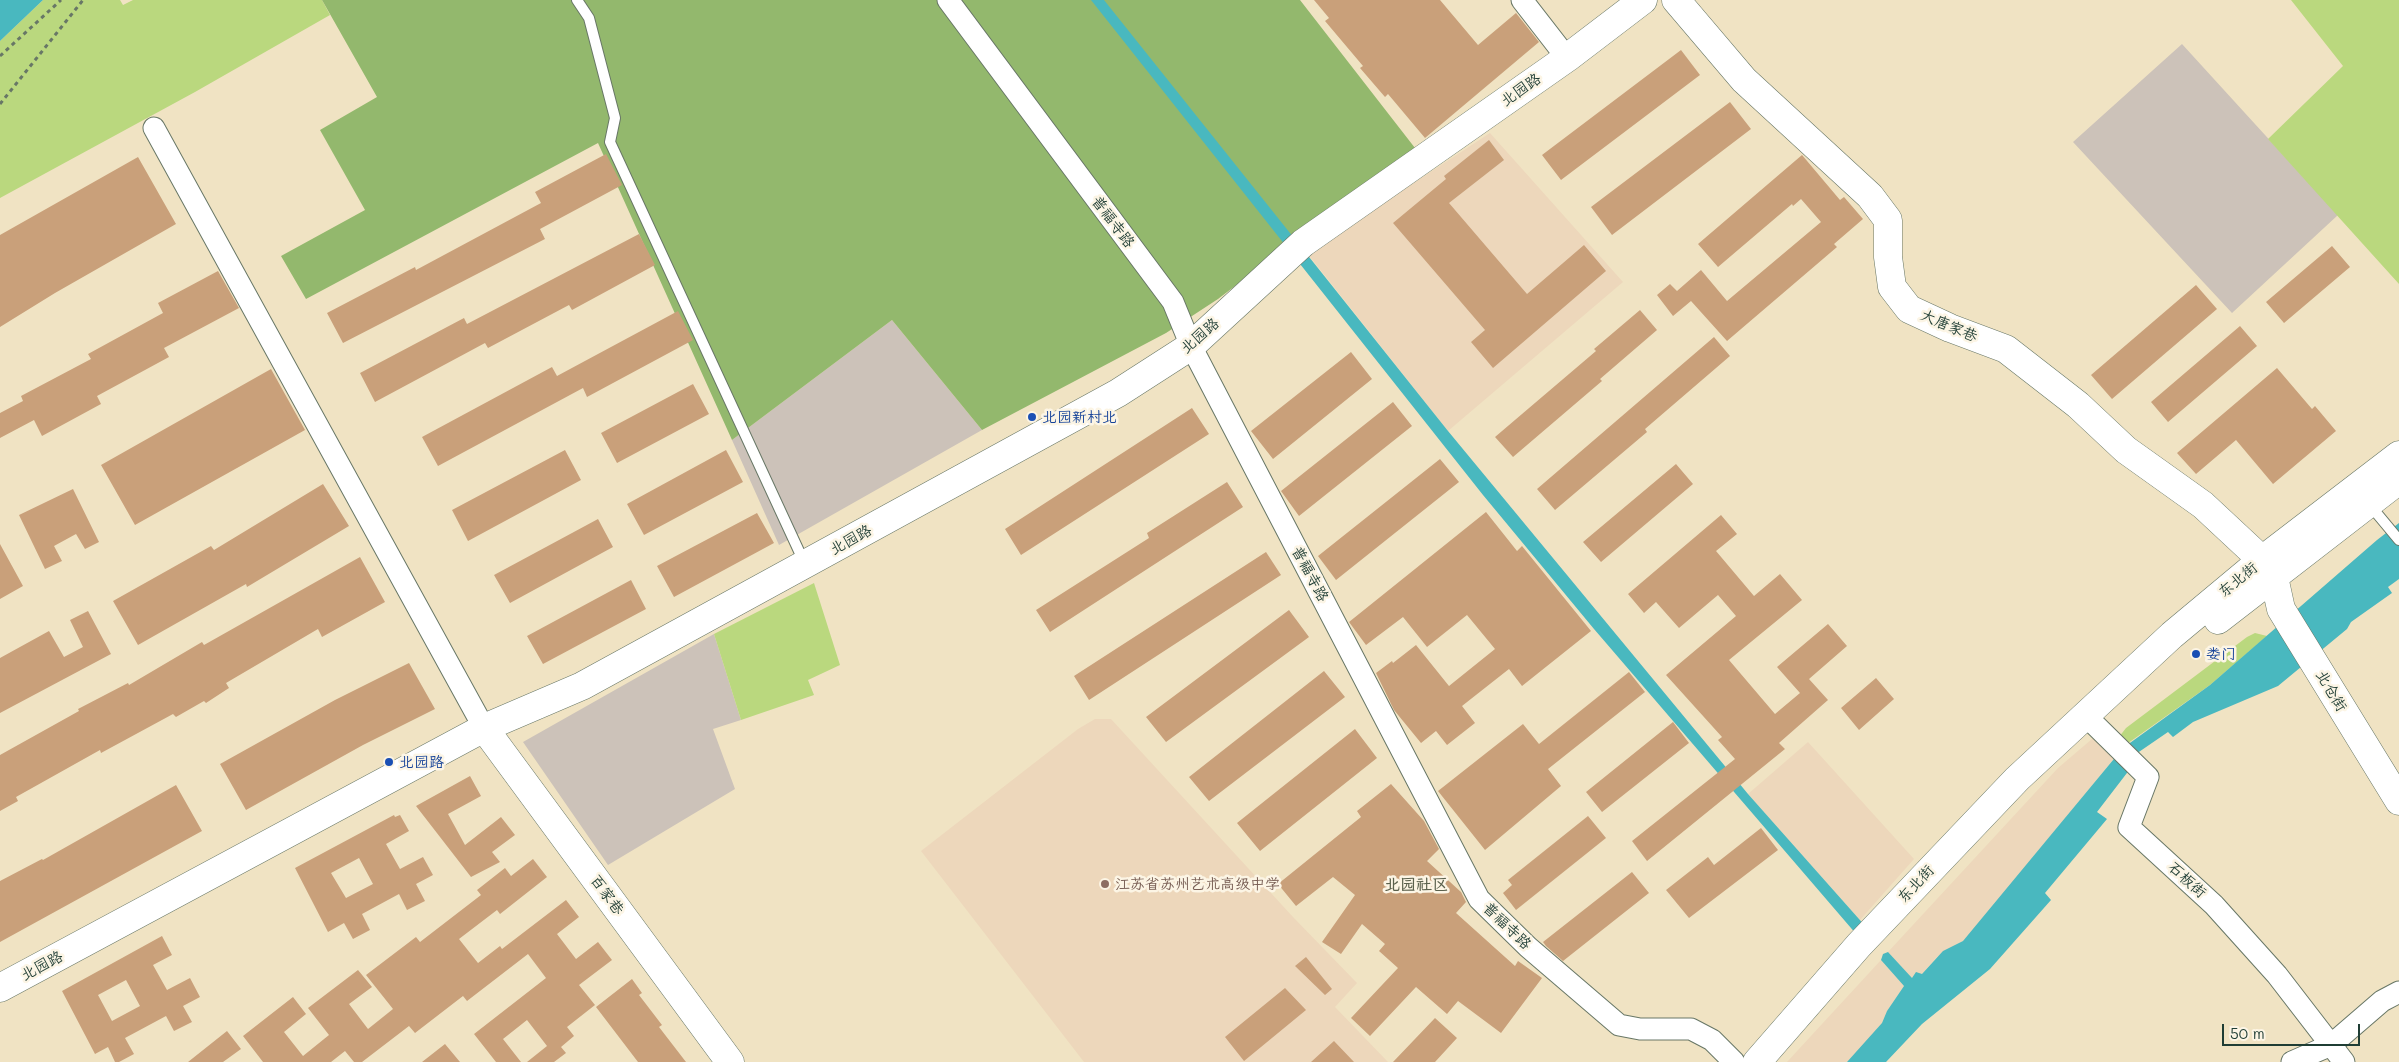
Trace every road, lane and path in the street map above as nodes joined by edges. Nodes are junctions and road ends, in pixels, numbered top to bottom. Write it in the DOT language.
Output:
graph roads {
  1 [pos="61,0"];
  2 [pos="84,0"];
  3 [pos="578,0"];
  4 [pos="948,0"];
  5 [pos="1522,0"];
  6 [pos="1643,0"];
  7 [pos="1676,0"];
  8 [pos="0,56"];
  9 [pos="1567,58"];
  10 [pos="0,104"];
  11 [pos="154,128"];
  12 [pos="1191,346"];
  13 [pos="2399,455"];
  14 [pos="2399,480"];
  15 [pos="2369,503"];
  16 [pos="2399,540"];
  17 [pos="806,565"];
  18 [pos="2268,568"];
  19 [pos="2086,716"];
  20 [pos="484,728"];
  21 [pos="2399,801"];
  22 [pos="0,988"];
  23 [pos="2399,992"];
  24 [pos="2331,1045"];
  25 [pos="730,1062"];
  26 [pos="1734,1062"];
  27 [pos="1757,1062"];
  28 [pos="2292,1062"];
  29 [pos="2344,1062"];
  1 -- 8 [label="path"];
  2 -- 10 [label="path"];
  3 -- 17 [label="lane"];
  4 -- 12 [label="street, 普福寺路"];
  5 -- 9 [label="street"];
  6 -- 9 [label="street, 北园路"];
  7 -- 18 [label="street, 大唐家巷"];
  9 -- 12 [label="street, 北园路"];
  11 -- 20 [label="street"];
  12 -- 17 [label="street, 北园路"];
  12 -- 26 [label="street, 普福寺路"];
  13 -- 18 [label="street, 东北街"];
  14 -- 15 [label="street, 东北街"];
  15 -- 16 [label="lane"];
  15 -- 18 [label="street, 东北街"];
  17 -- 20 [label="street, 北园路"];
  18 -- 19 [label="street, 东北街"];
  18 -- 21 [label="street, 北仓街"];
  19 -- 24 [label="street, 石板街"];
  19 -- 27 [label="street, 东北街"];
  20 -- 22 [label="street, 北园路"];
  20 -- 25 [label="street, 百家巷"];
  23 -- 24 [label="street"];
  24 -- 28 [label="street"];
  24 -- 29 [label="street"];
}
